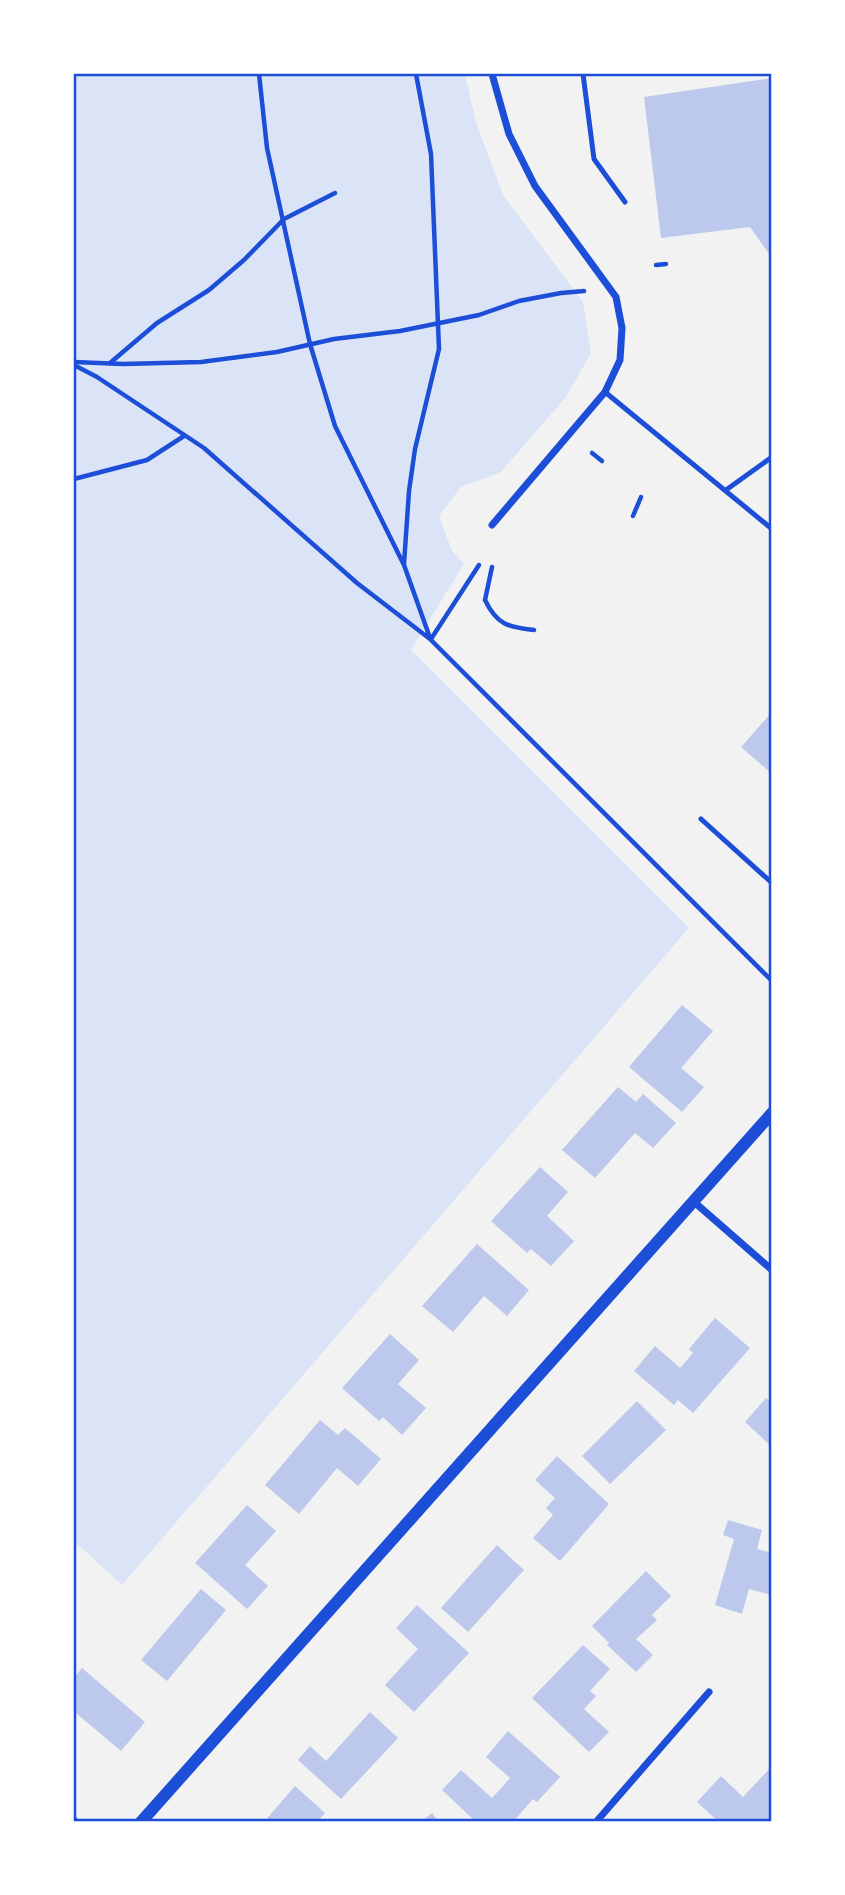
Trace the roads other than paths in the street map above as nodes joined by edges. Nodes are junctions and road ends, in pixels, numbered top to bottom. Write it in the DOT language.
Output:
graph roads {
  1 [pos="492,74"];
  2 [pos="583,74"];
  3 [pos="625,202"];
  4 [pos="605,392"];
  5 [pos="772,457"];
  6 [pos="726,490"];
  7 [pos="492,525"];
  8 [pos="772,529"];
  9 [pos="701,818"];
  10 [pos="772,883"];
  11 [pos="772,1113"];
  12 [pos="693,1201"];
  13 [pos="772,1270"];
  14 [pos="709,1692"];
  15 [pos="141,1822"];
  16 [pos="596,1822"];
  1 -- 4 [label="street"];
  2 -- 3 [label="lane"];
  4 -- 6 [label="lane"];
  4 -- 7 [label="street"];
  5 -- 6 [label="lane"];
  6 -- 8 [label="lane"];
  9 -- 10 [label="lane"];
  11 -- 12 [label="street"];
  12 -- 13 [label="street"];
  12 -- 15 [label="street"];
  14 -- 16 [label="street"];
}
